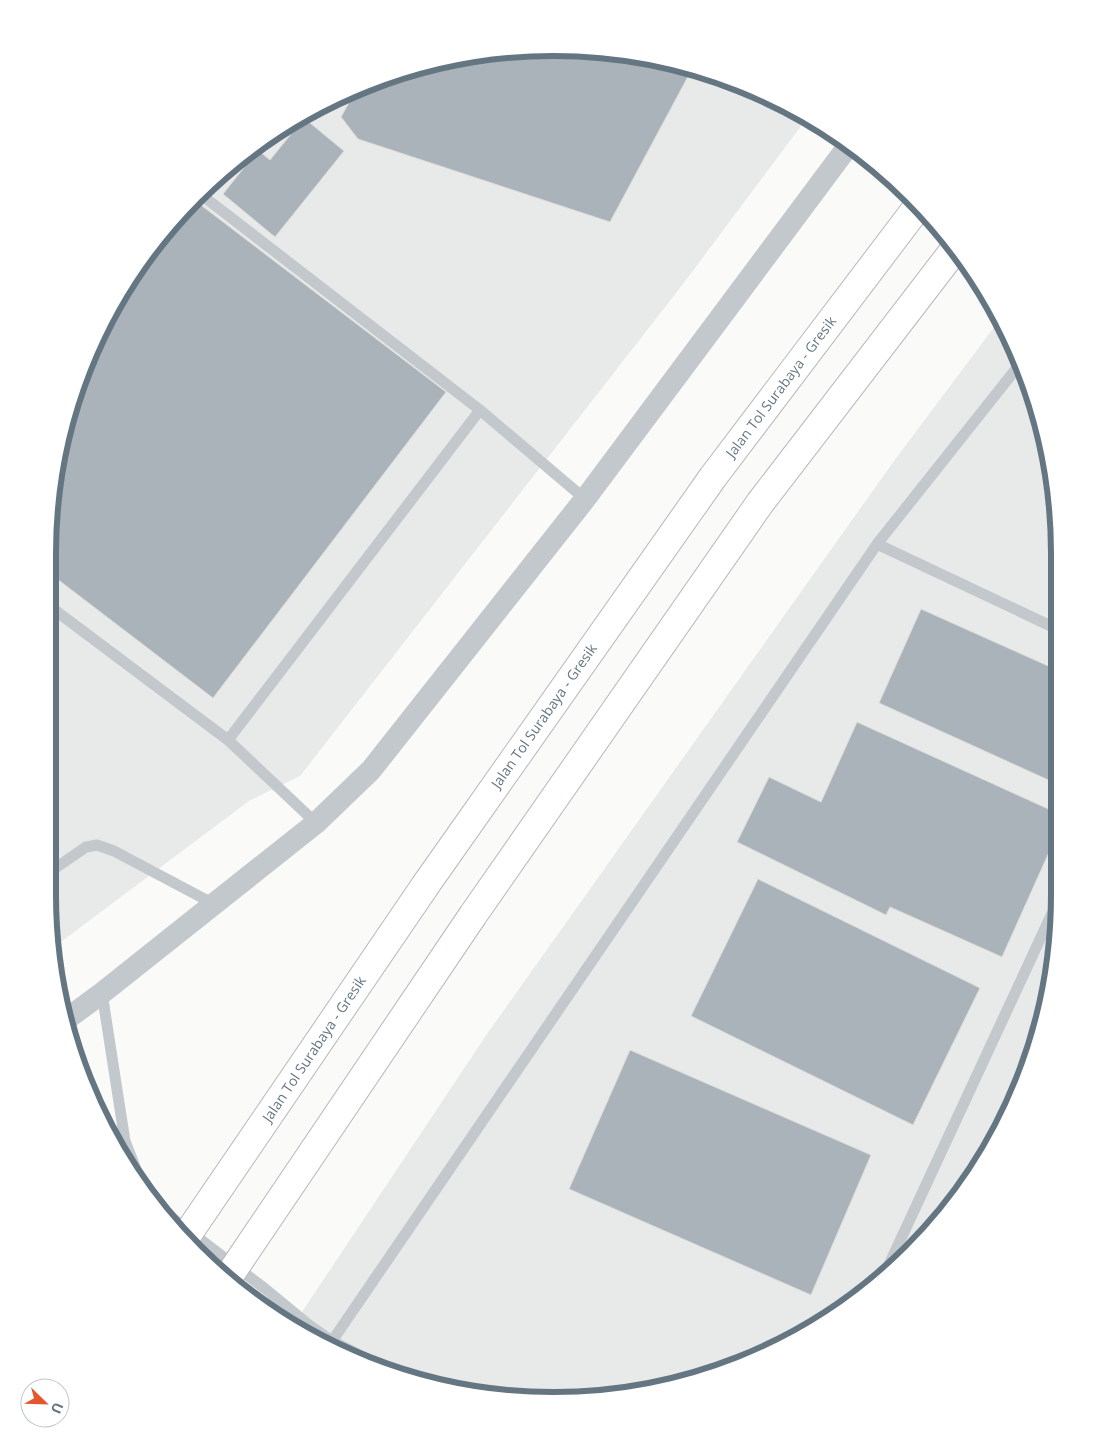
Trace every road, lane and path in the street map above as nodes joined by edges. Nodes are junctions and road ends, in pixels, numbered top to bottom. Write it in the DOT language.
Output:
graph roads {
  1 [pos="845,151"];
  2 [pos="206,198"];
  3 [pos="914,212"];
  4 [pos="951,255"];
  5 [pos="1016,372"];
  6 [pos="480,410"];
  7 [pos="585,499"];
  8 [pos="877,544"];
  9 [pos="56,611"];
  10 [pos="1051,626"];
  11 [pos="228,740"];
  12 [pos="316,823"];
  13 [pos="56,867"];
  14 [pos="214,904"];
  15 [pos="1050,916"];
  16 [pos="102,993"];
  17 [pos="71,1016"];
  18 [pos="131,1156"];
  19 [pos="186,1229"];
  20 [pos="189,1232"];
  21 [pos="891,1259"];
  22 [pos="232,1273"];
  23 [pos="314,1330"];
  24 [pos="333,1340"];
  1 -- 7 [label="street"];
  2 -- 6 [label="lane"];
  3 -- 20 [label="highway, Jalan Tol Surabaya - Gresik, bridge"];
  4 -- 22 [label="highway, bridge"];
  5 -- 8 [label="lane"];
  6 -- 7 [label="lane"];
  6 -- 11 [label="lane"];
  7 -- 12 [label="street"];
  8 -- 10 [label="lane"];
  8 -- 24 [label="lane"];
  9 -- 11 [label="lane"];
  11 -- 12 [label="lane"];
  12 -- 14 [label="street"];
  13 -- 14 [label="lane"];
  14 -- 16 [label="street"];
  15 -- 21 [label="lane"];
  16 -- 17 [label="street"];
  16 -- 18 [label="lane"];
  19 -- 23 [label="lane"];
}
